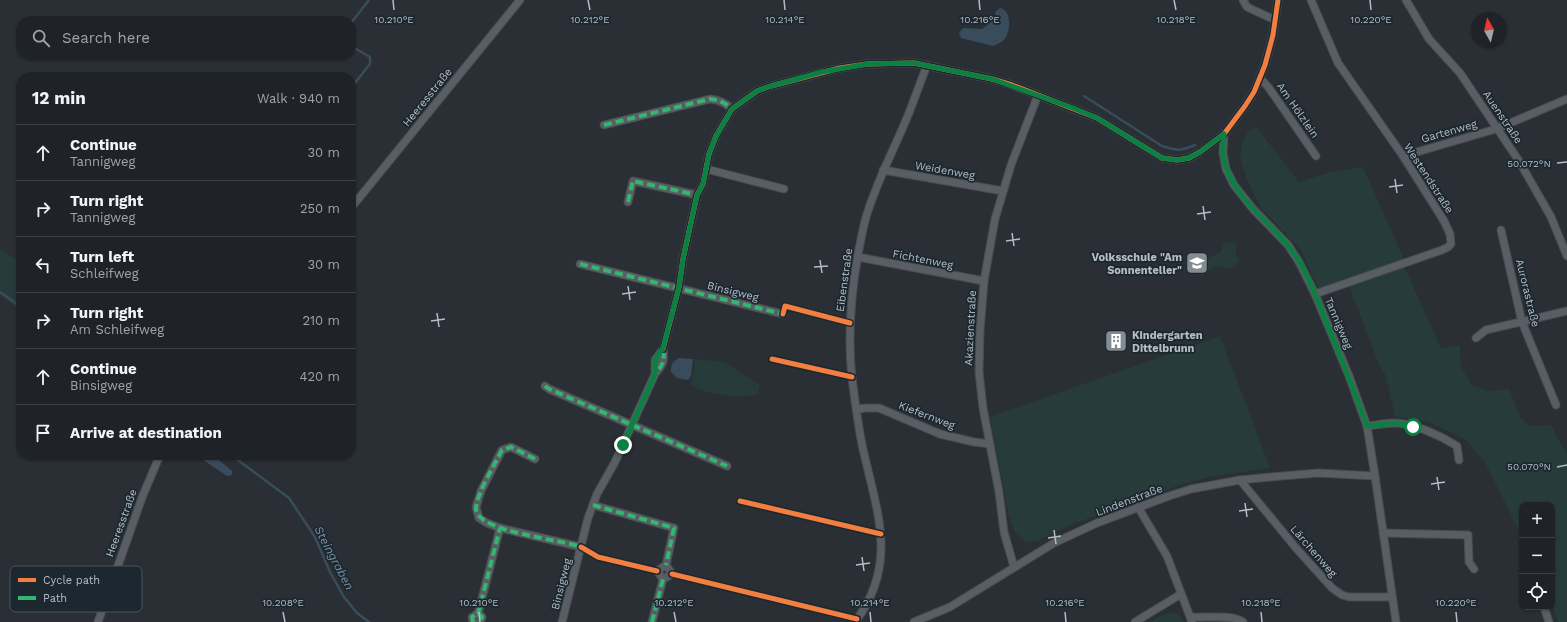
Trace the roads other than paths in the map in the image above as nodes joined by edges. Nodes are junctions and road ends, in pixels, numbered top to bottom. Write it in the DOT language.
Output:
graph roads {
  1 [pos="520,0"];
  2 [pos="1243,0"];
  3 [pos="1278,0"];
  4 [pos="1311,0"];
  5 [pos="1406,0"];
  6 [pos="1275,20"];
  7 [pos="927,65"];
  8 [pos="1260,78"];
  9 [pos="1038,95"];
  10 [pos="1567,99"];
  11 [pos="732,109"];
  12 [pos="604,125"];
  13 [pos="1496,129"];
  14 [pos="1224,134"];
  15 [pos="1316,156"];
  16 [pos="1403,156"];
  17 [pos="706,169"];
  18 [pos="883,170"];
  19 [pos="784,189"];
  20 [pos="1003,191"];
  21 [pos="697,195"];
  22 [pos="356,202"];
  23 [pos="628,202"];
  24 [pos="1501,230"];
  25 [pos="1567,256"];
  26 [pos="858,257"];
  27 [pos="580,264"];
  28 [pos="984,281"];
  29 [pos="679,287"];
  30 [pos="1315,294"];
  31 [pos="1566,312"];
  32 [pos="783,314"];
  33 [pos="1522,322"];
  34 [pos="1476,338"];
  35 [pos="545,386"];
  36 [pos="1556,404"];
  37 [pos="857,410"];
  38 [pos="632,424"];
  39 [pos="1367,426"];
  40 [pos="990,444"];
  41 [pos="535,459"];
  42 [pos="158,460"];
  43 [pos="1459,460"];
  44 [pos="727,466"];
  45 [pos="1375,476"];
  46 [pos="1240,480"];
  47 [pos="593,505"];
  48 [pos="1138,507"];
  49 [pos="500,528"];
  50 [pos="1383,533"];
  51 [pos="581,547"];
  52 [pos="118,566"];
  53 [pos="1014,567"];
  54 [pos="1474,569"];
  55 [pos="1181,594"];
  56 [pos="1392,597"];
  57 [pos="1545,610"];
  58 [pos="102,612"];
  59 [pos="478,614"];
  60 [pos="1191,620"];
  61 [pos="98,622"];
  62 [pos="473,622"];
  63 [pos="480,622"];
  64 [pos="562,622"];
  65 [pos="652,622"];
  66 [pos="855,622"];
  67 [pos="914,622"];
  68 [pos="1135,622"];
  69 [pos="1243,622"];
  70 [pos="1396,622"];
  71 [pos="1549,622"];
  1 -- 22 [label="street, Heeresstraße"];
  2 -- 6 [label="street"];
  3 -- 6 [label="street"];
  4 -- 16 [label="street, Westendstraße"];
  5 -- 13 [label="street, Auenstraße"];
  6 -- 8 [label="street"];
  7 -- 9 [label="street, Binsigweg"];
  7 -- 11 [label="street, Binsigweg"];
  7 -- 18 [label="street, Eibenstraße"];
  8 -- 14 [label="street"];
  8 -- 15 [label="street, Am Hölzlein"];
  9 -- 14 [label="street, Binsigweg"];
  9 -- 20 [label="street, Akazienstraße"];
  10 -- 13 [label="street, Gartenweg"];
  11 -- 12 [label="street"];
  11 -- 17 [label="street, Binsigweg"];
  13 -- 16 [label="street, Gartenweg"];
  13 -- 25 [label="street, Auenstraße"];
  14 -- 30 [label="street, Tannigweg"];
  16 -- 30 [label="street, Westendstraße"];
  17 -- 19 [label="street"];
  17 -- 21 [label="street, Binsigweg"];
  18 -- 20 [label="street, Weidenweg"];
  18 -- 26 [label="street, Eibenstraße"];
  20 -- 28 [label="street, Akazienstraße"];
  21 -- 23 [label="street"];
  21 -- 29 [label="street, Binsigweg"];
  24 -- 33 [label="street, Aurorastraße"];
  26 -- 28 [label="street, Fichtenweg"];
  26 -- 37 [label="street, Eibenstraße"];
  27 -- 29 [label="street, Binsigweg"];
  28 -- 40 [label="street, Akazienstraße"];
  29 -- 32 [label="street, Binsigweg"];
  29 -- 38 [label="street, Binsigweg"];
  30 -- 39 [label="street, Tannigweg"];
  31 -- 33 [label="street"];
  33 -- 34 [label="street"];
  33 -- 36 [label="street, Aurorastraße"];
  35 -- 38 [label="street"];
  37 -- 40 [label="street, Kiefernweg"];
  37 -- 66 [label="street, Eibenstraße"];
  38 -- 44 [label="street"];
  38 -- 47 [label="street, Binsigweg"];
  39 -- 43 [label="street"];
  39 -- 45 [label="street, Tannigweg"];
  40 -- 53 [label="street, Akazienstraße"];
  41 -- 49 [label="street"];
  42 -- 52 [label="street, Heeresstraße"];
  45 -- 46 [label="street, Lindenstraße"];
  45 -- 50 [label="street, Tannigweg"];
  46 -- 48 [label="street, Lindenstraße"];
  46 -- 56 [label="street, Lärchenweg"];
  47 -- 51 [label="street, Binsigweg"];
  47 -- 65 [label="street"];
  48 -- 53 [label="street, Lindenstraße"];
  48 -- 55 [label="street"];
  49 -- 51 [label="street"];
  49 -- 59 [label="street"];
  50 -- 54 [label="street"];
  50 -- 56 [label="street, Tannigweg"];
  51 -- 64 [label="street, Binsigweg"];
  53 -- 67 [label="street, Lindenstraße"];
  55 -- 60 [label="street"];
  55 -- 68 [label="street"];
  56 -- 70 [label="street, Tannigweg"];
  57 -- 71 [label="street"];
  58 -- 61 [label="street, Heeresstraße"];
  59 -- 62 [label="street"];
  59 -- 63 [label="street"];
  60 -- 69 [label="street"];
}
